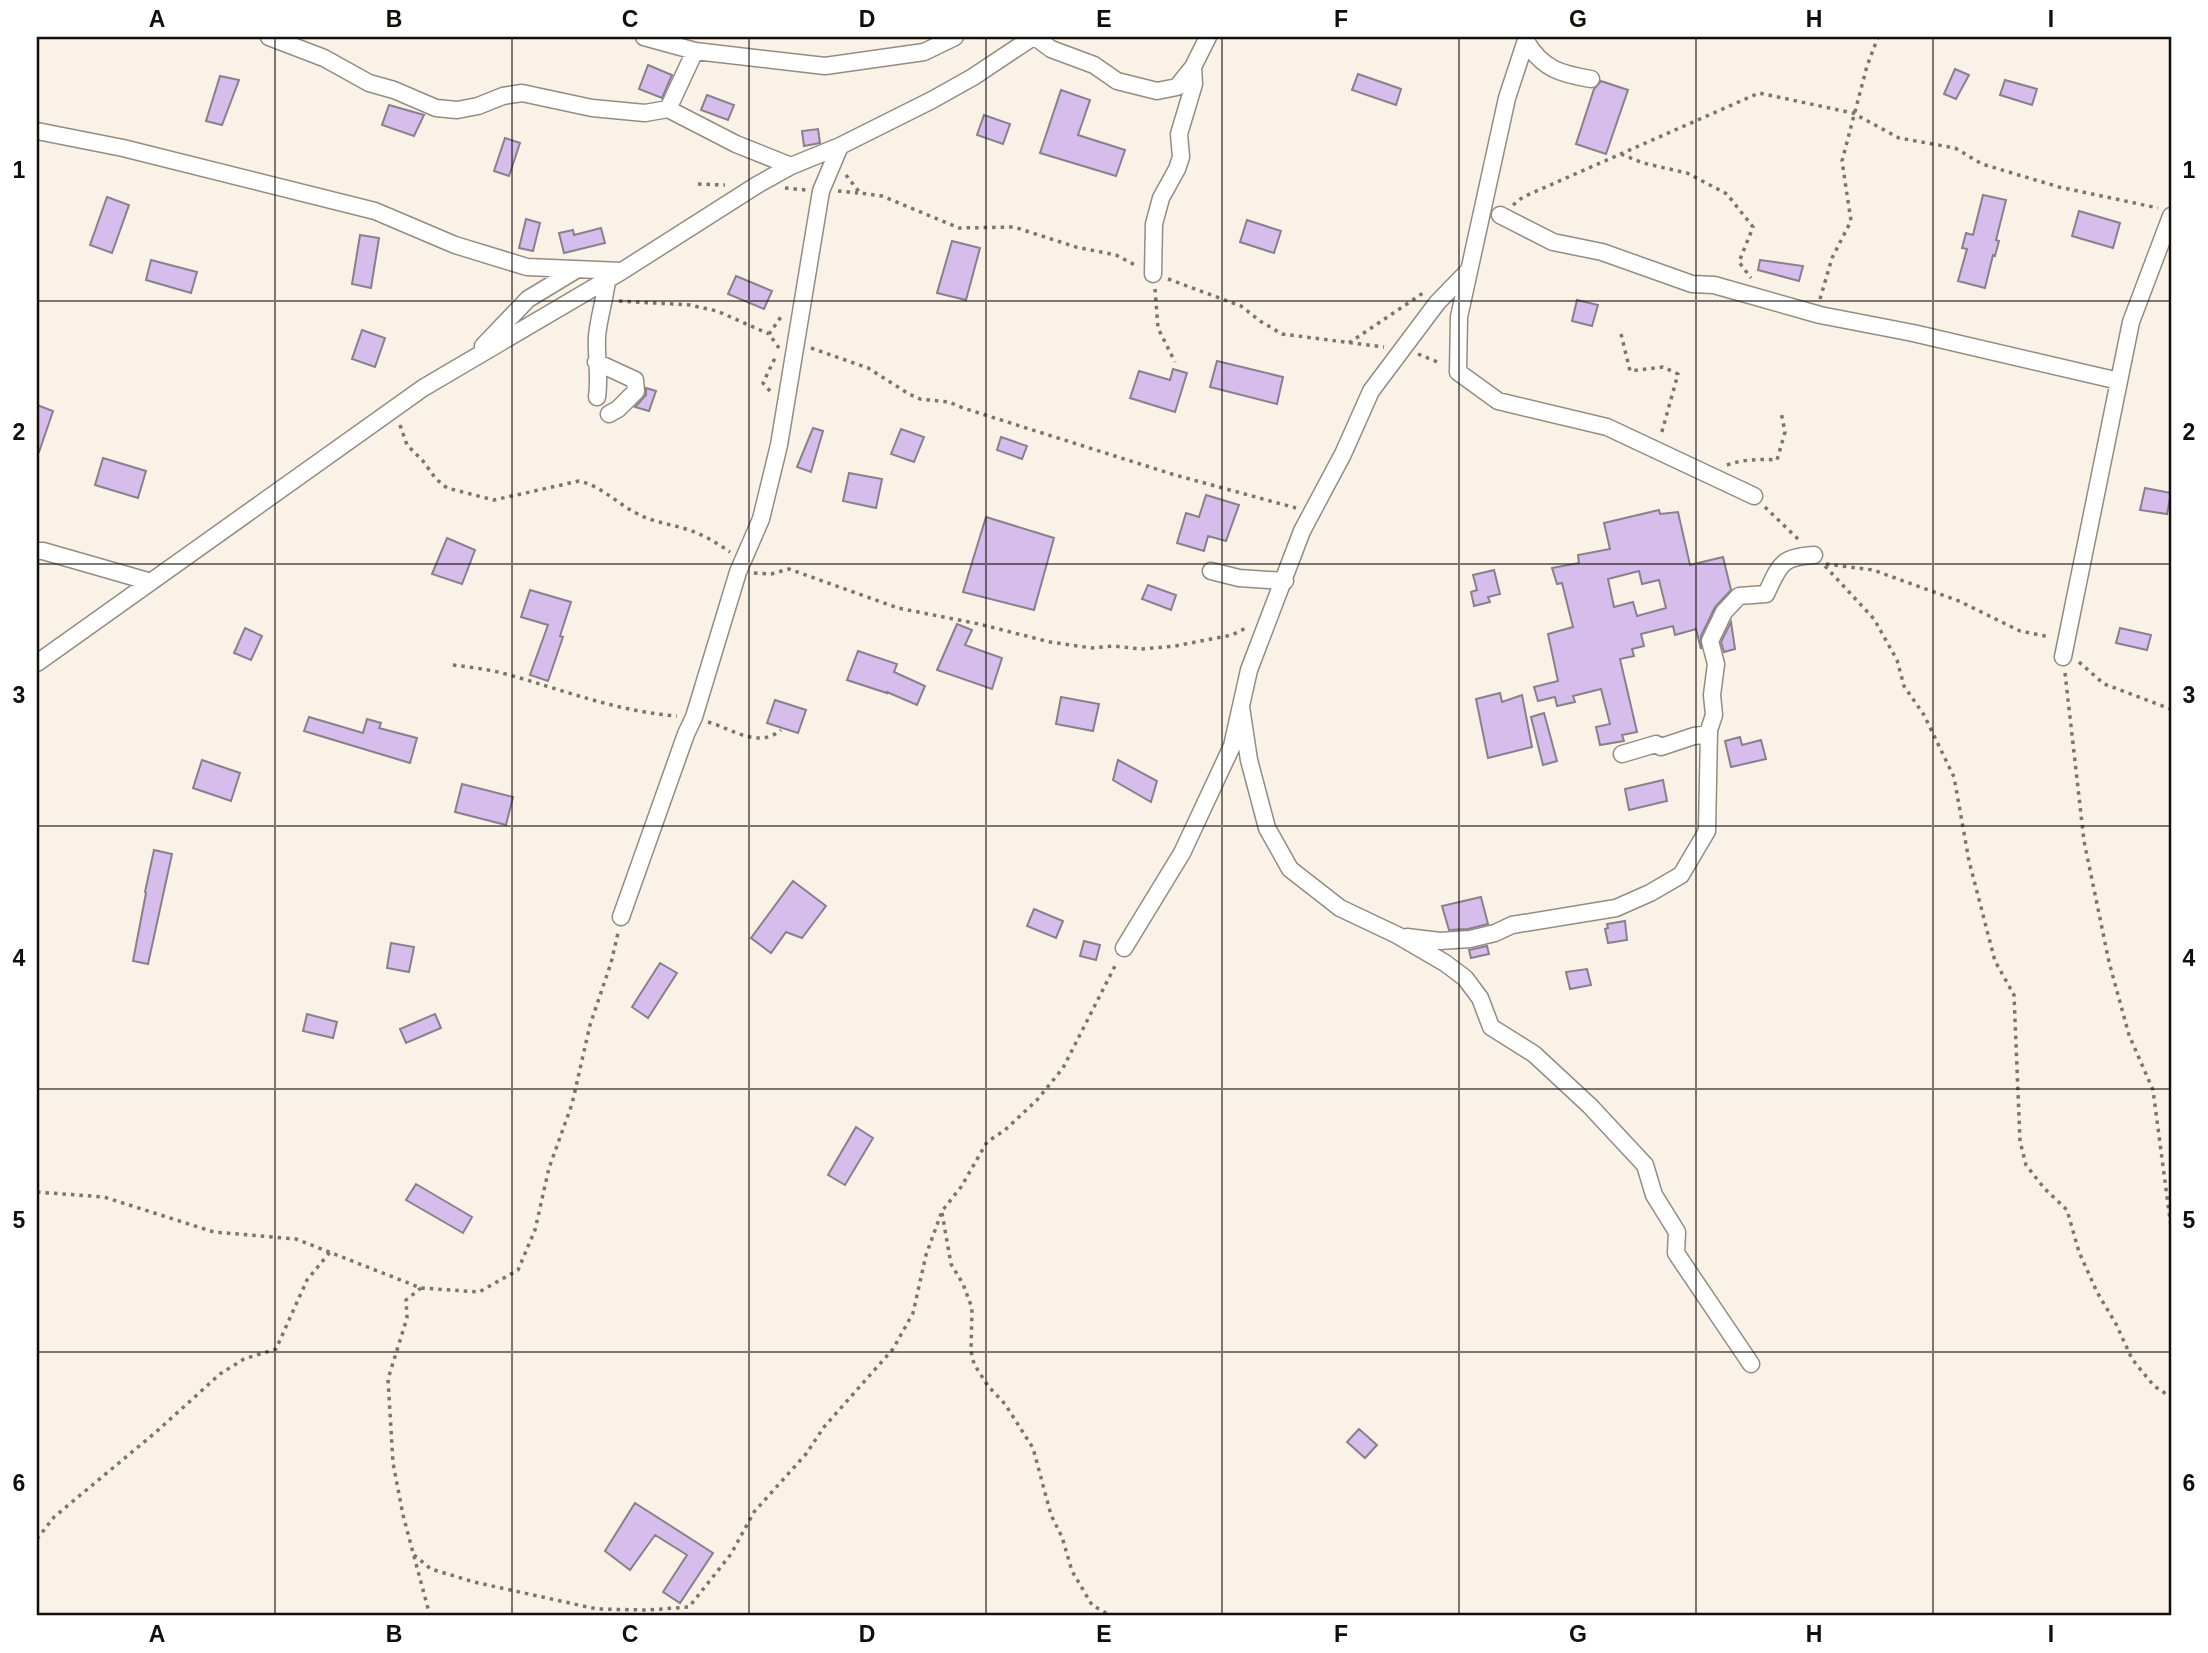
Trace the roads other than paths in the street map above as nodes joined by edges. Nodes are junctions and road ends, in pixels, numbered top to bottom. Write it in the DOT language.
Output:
graph roads {
  1 [pos="269,37"];
  2 [pos="644,37"];
  3 [pos="955,37"];
  4 [pos="1208,37"];
  5 [pos="1029,38"];
  6 [pos="1527,39"];
  7 [pos="695,51"];
  8 [pos="1193,67"];
  9 [pos="1591,79"];
  10 [pos="668,109"];
  11 [pos="37,131"];
  12 [pos="840,146"];
  13 [pos="791,166"];
  14 [pos="2165,212"];
  15 [pos="1500,215"];
  16 [pos="578,269"];
  17 [pos="1469,270"];
  18 [pos="622,271"];
  19 [pos="1153,274"];
  20 [pos="607,288"];
  21 [pos="596,362"];
  22 [pos="466,363"];
  23 [pos="2119,382"];
  24 [pos="597,397"];
  25 [pos="609,414"];
  26 [pos="1754,496"];
  27 [pos="37,551"];
  28 [pos="1814,555"];
  29 [pos="1211,572"];
  30 [pos="1284,581"];
  31 [pos="151,582"];
  32 [pos="2064,649"];
  33 [pos="37,663"];
  34 [pos="1241,708"];
  35 [pos="1709,734"];
  36 [pos="1622,754"];
  37 [pos="621,918"];
  38 [pos="1398,935"];
  39 [pos="1124,948"];
  40 [pos="1751,1364"];
  1 -- 10 [label="street"];
  2 -- 7 [label="street"];
  3 -- 7 [label="street"];
  4 -- 8 [label="street"];
  5 -- 8 [label="street"];
  5 -- 12 [label="street"];
  6 -- 9 [label="street"];
  6 -- 17 [label="street"];
  7 -- 10 [label="street"];
  8 -- 19 [label="street"];
  10 -- 13 [label="street"];
  11 -- 16 [label="street"];
  12 -- 13 [label="street"];
  12 -- 37 [label="street"];
  13 -- 18 [label="street"];
  14 -- 23 [label="street"];
  15 -- 23 [label="street"];
  16 -- 18 [label="street"];
  16 -- 22 [label="street"];
  17 -- 26 [label="street"];
  17 -- 30 [label="street"];
  18 -- 20 [label="street"];
  20 -- 21 [label="street"];
  20 -- 22 [label="street"];
  21 -- 24 [label="street"];
  21 -- 25 [label="street"];
  22 -- 31 [label="street"];
  23 -- 32 [label="street"];
  27 -- 31 [label="street"];
  28 -- 35 [label="street"];
  29 -- 30 [label="street"];
  30 -- 34 [label="street"];
  31 -- 33 [label="street"];
  34 -- 38 [label="street"];
  34 -- 39 [label="street"];
  35 -- 36 [label="street"];
  35 -- 38 [label="street"];
  38 -- 40 [label="street"];
}
